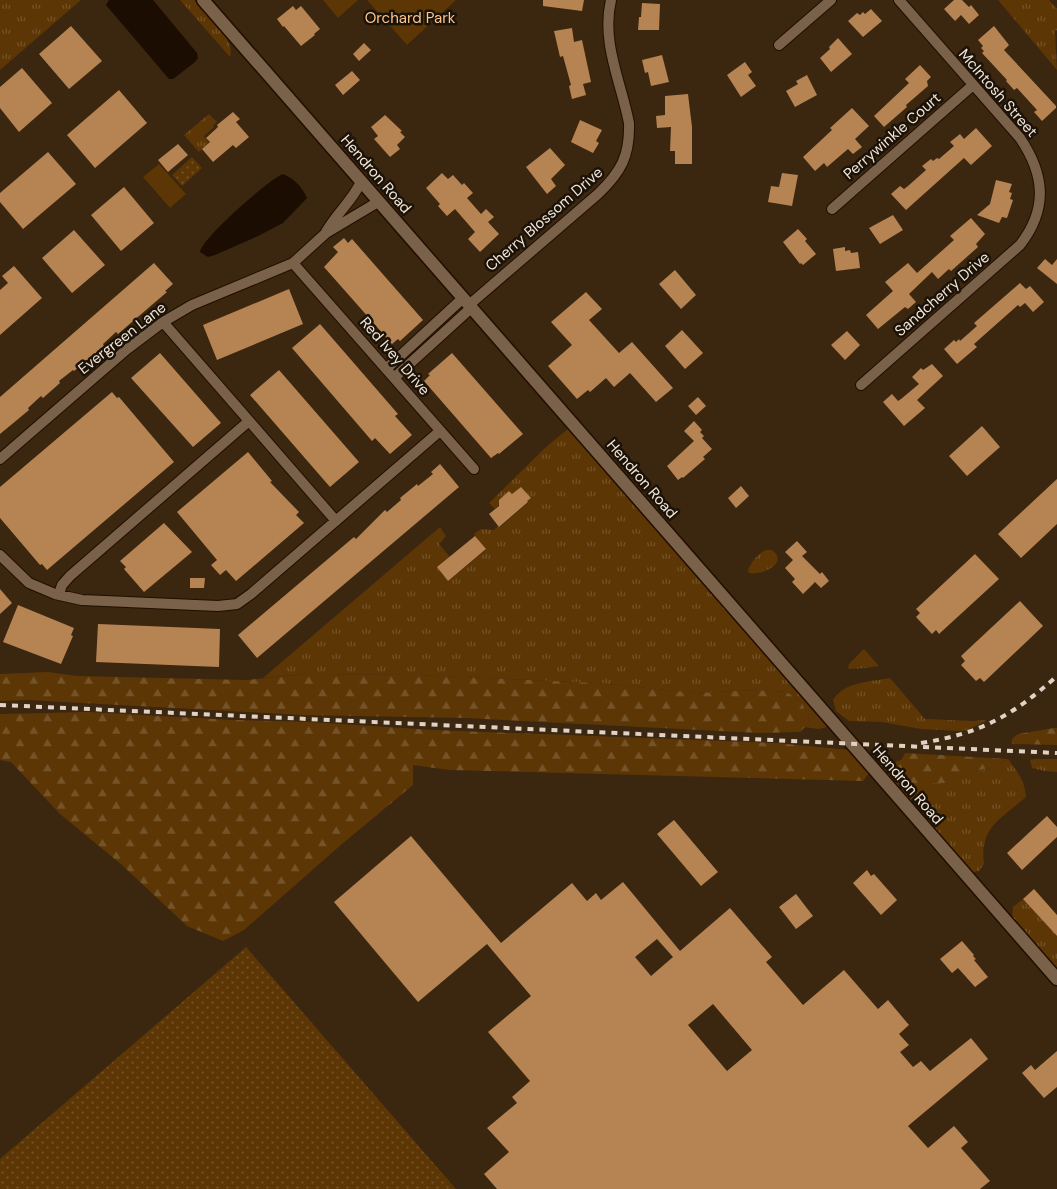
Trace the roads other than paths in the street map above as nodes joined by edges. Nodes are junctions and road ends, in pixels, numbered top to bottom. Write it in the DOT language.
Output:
graph roads {
  1 [pos="203,0"];
  2 [pos="611,0"];
  3 [pos="831,0"];
  4 [pos="899,0"];
  5 [pos="779,45"];
  6 [pos="973,85"];
  7 [pos="361,182"];
  8 [pos="378,202"];
  9 [pos="832,209"];
  10 [pos="1036,220"];
  11 [pos="326,232"];
  12 [pos="293,263"];
  13 [pos="467,304"];
  14 [pos="163,322"];
  15 [pos="386,369"];
  16 [pos="394,378"];
  17 [pos="861,385"];
  18 [pos="248,421"];
  19 [pos="440,431"];
  20 [pos="0,459"];
  21 [pos="474,469"];
  22 [pos="336,521"];
  23 [pos="0,555"];
  24 [pos="59,594"];
  25 [pos="1057,979"];
  1 -- 7 [label="street, Hendron Road"];
  2 -- 13 [label="street, Cherry Blossom Drive"];
  3 -- 5 [label="street"];
  4 -- 6 [label="street, McIntosh Street"];
  6 -- 9 [label="street, Perrywinkle Court"];
  6 -- 10 [label="street, McIntosh Street"];
  7 -- 8 [label="street, Hendron Road"];
  7 -- 11 [label="street, Evergreen Lane"];
  8 -- 11 [label="street, Evergreen Lane"];
  8 -- 13 [label="street, Hendron Road"];
  10 -- 17 [label="street, Sandcherry Drive"];
  11 -- 12 [label="street, Evergreen Lane"];
  12 -- 14 [label="street, Evergreen Lane"];
  12 -- 15 [label="street, Red Ivey Drive"];
  13 -- 15 [label="street"];
  13 -- 16 [label="street"];
  13 -- 25 [label="street, Hendron Road"];
  14 -- 18 [label="street"];
  14 -- 20 [label="street, Evergreen Lane"];
  15 -- 16 [label="street, Red Ivey Drive"];
  16 -- 19 [label="street, Red Ivey Drive"];
  18 -- 22 [label="street"];
  18 -- 24 [label="street"];
  19 -- 21 [label="street, Red Ivey Drive"];
  19 -- 22 [label="street"];
  22 -- 24 [label="street"];
  23 -- 24 [label="street"];
}
